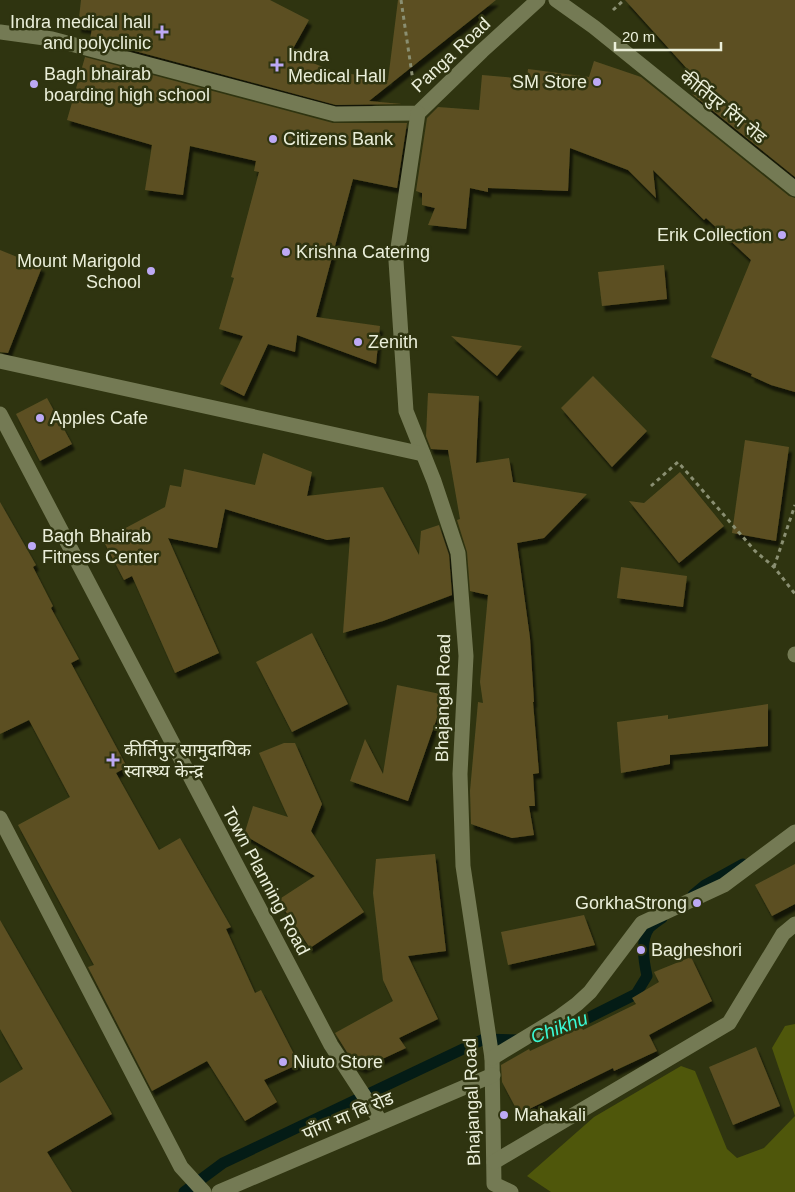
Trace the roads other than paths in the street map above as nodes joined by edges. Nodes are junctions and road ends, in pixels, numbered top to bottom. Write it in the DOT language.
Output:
graph roads {
  1 [pos="538,0"];
  2 [pos="556,0"];
  3 [pos="0,32"];
  4 [pos="418,113"];
  5 [pos="795,190"];
  6 [pos="0,361"];
  7 [pos="0,414"];
  8 [pos="423,454"];
  9 [pos="0,818"];
  10 [pos="795,832"];
  11 [pos="795,924"];
  12 [pos="492,1058"];
  13 [pos="494,1074"];
  14 [pos="380,1122"];
  15 [pos="494,1162"];
  16 [pos="204,1192"];
  17 [pos="219,1192"];
  18 [pos="511,1192"];
  1 -- 4 [label="street, Panga Road"];
  2 -- 5 [label="street, कीर्तिपुर रिंग रोड"];
  3 -- 4 [label="street, Panga Road"];
  4 -- 8 [label="street, Bhajangal Road"];
  6 -- 8 [label="street"];
  7 -- 14 [label="street, Town Planning Road"];
  8 -- 12 [label="street, Bhajangal Road"];
  9 -- 16 [label="street"];
  10 -- 12 [label="street"];
  11 -- 15 [label="street"];
  12 -- 13 [label="street, Bhajangal Road"];
  13 -- 14 [label="street, पाँगा मा बि रोड"];
  13 -- 15 [label="street, Bhajangal Road"];
  14 -- 17 [label="street, पाँगा मा बि रोड"];
  15 -- 18 [label="street, Bhajangal Road"];
}
